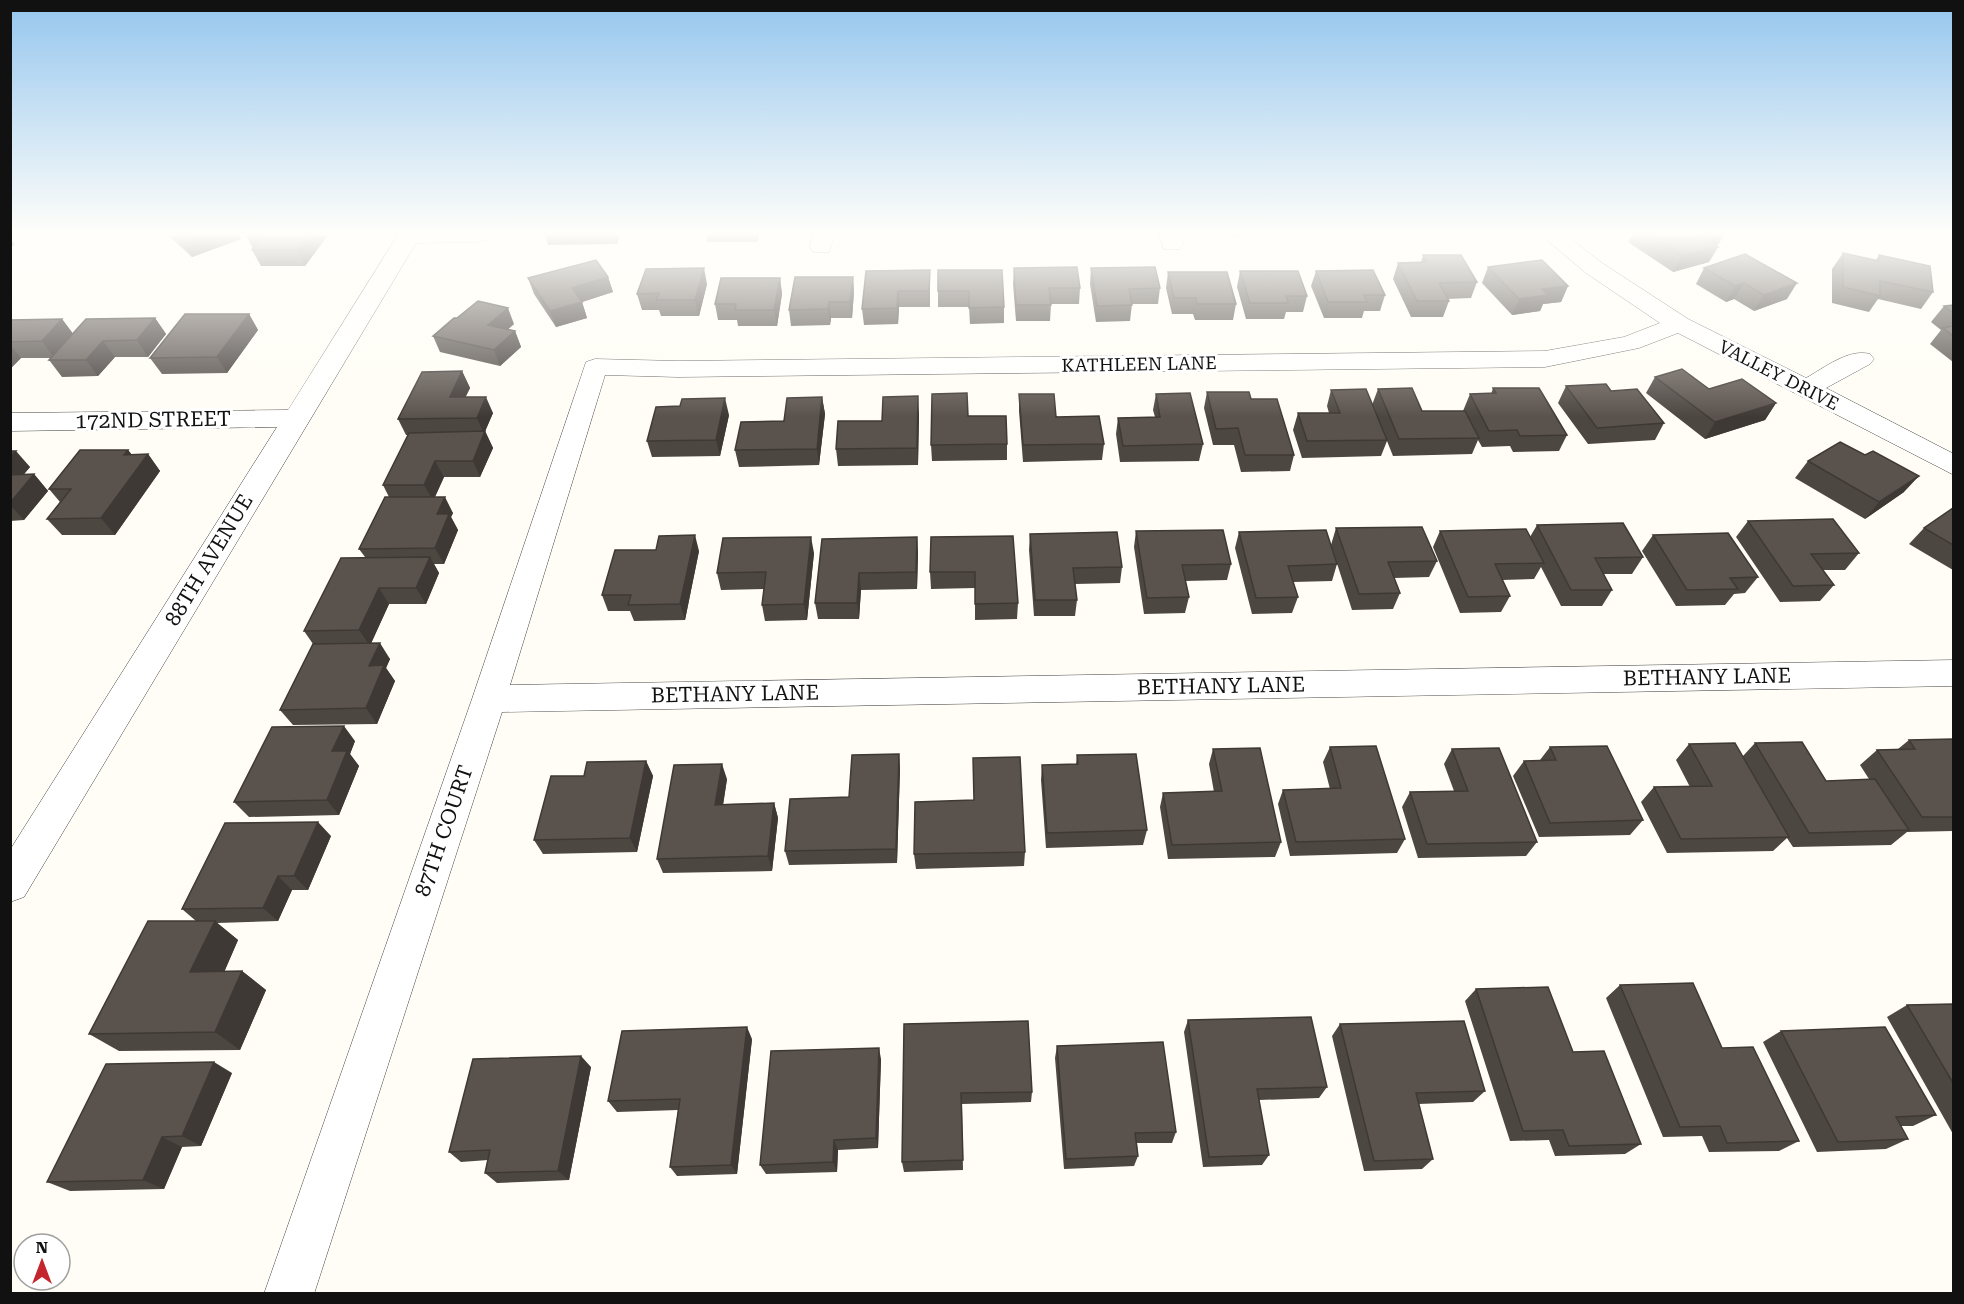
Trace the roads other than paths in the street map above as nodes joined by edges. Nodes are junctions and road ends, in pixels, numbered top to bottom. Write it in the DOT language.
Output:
graph roads {
  1 [pos="371,296"];
  2 [pos="1636,296"];
  3 [pos="1679,324"];
  4 [pos="1861,359"];
  5 [pos="595,367"];
  6 [pos="1806,388"];
  7 [pos="296,418"];
  8 [pos="10,422"];
  9 [pos="1953,466"];
  10 [pos="1953,673"];
  11 [pos="489,699"];
  12 [pos="10,885"];
  13 [pos="290,1293"];
  1 -- 7 [label="street, 88TH AVENUE"];
  2 -- 3 [label="street, VALLEY DRIVE"];
  3 -- 5 [label="street, KATHLEEN LANE"];
  3 -- 6 [label="street, VALLEY DRIVE"];
  4 -- 6 [label="street"];
  5 -- 11 [label="street, 87TH COURT"];
  6 -- 9 [label="street, VALLEY DRIVE"];
  7 -- 8 [label="street, 172ND STREET"];
  7 -- 12 [label="street, 88TH AVENUE"];
  10 -- 11 [label="street, BETHANY LANE"];
  11 -- 13 [label="street, 87TH COURT"];
}
